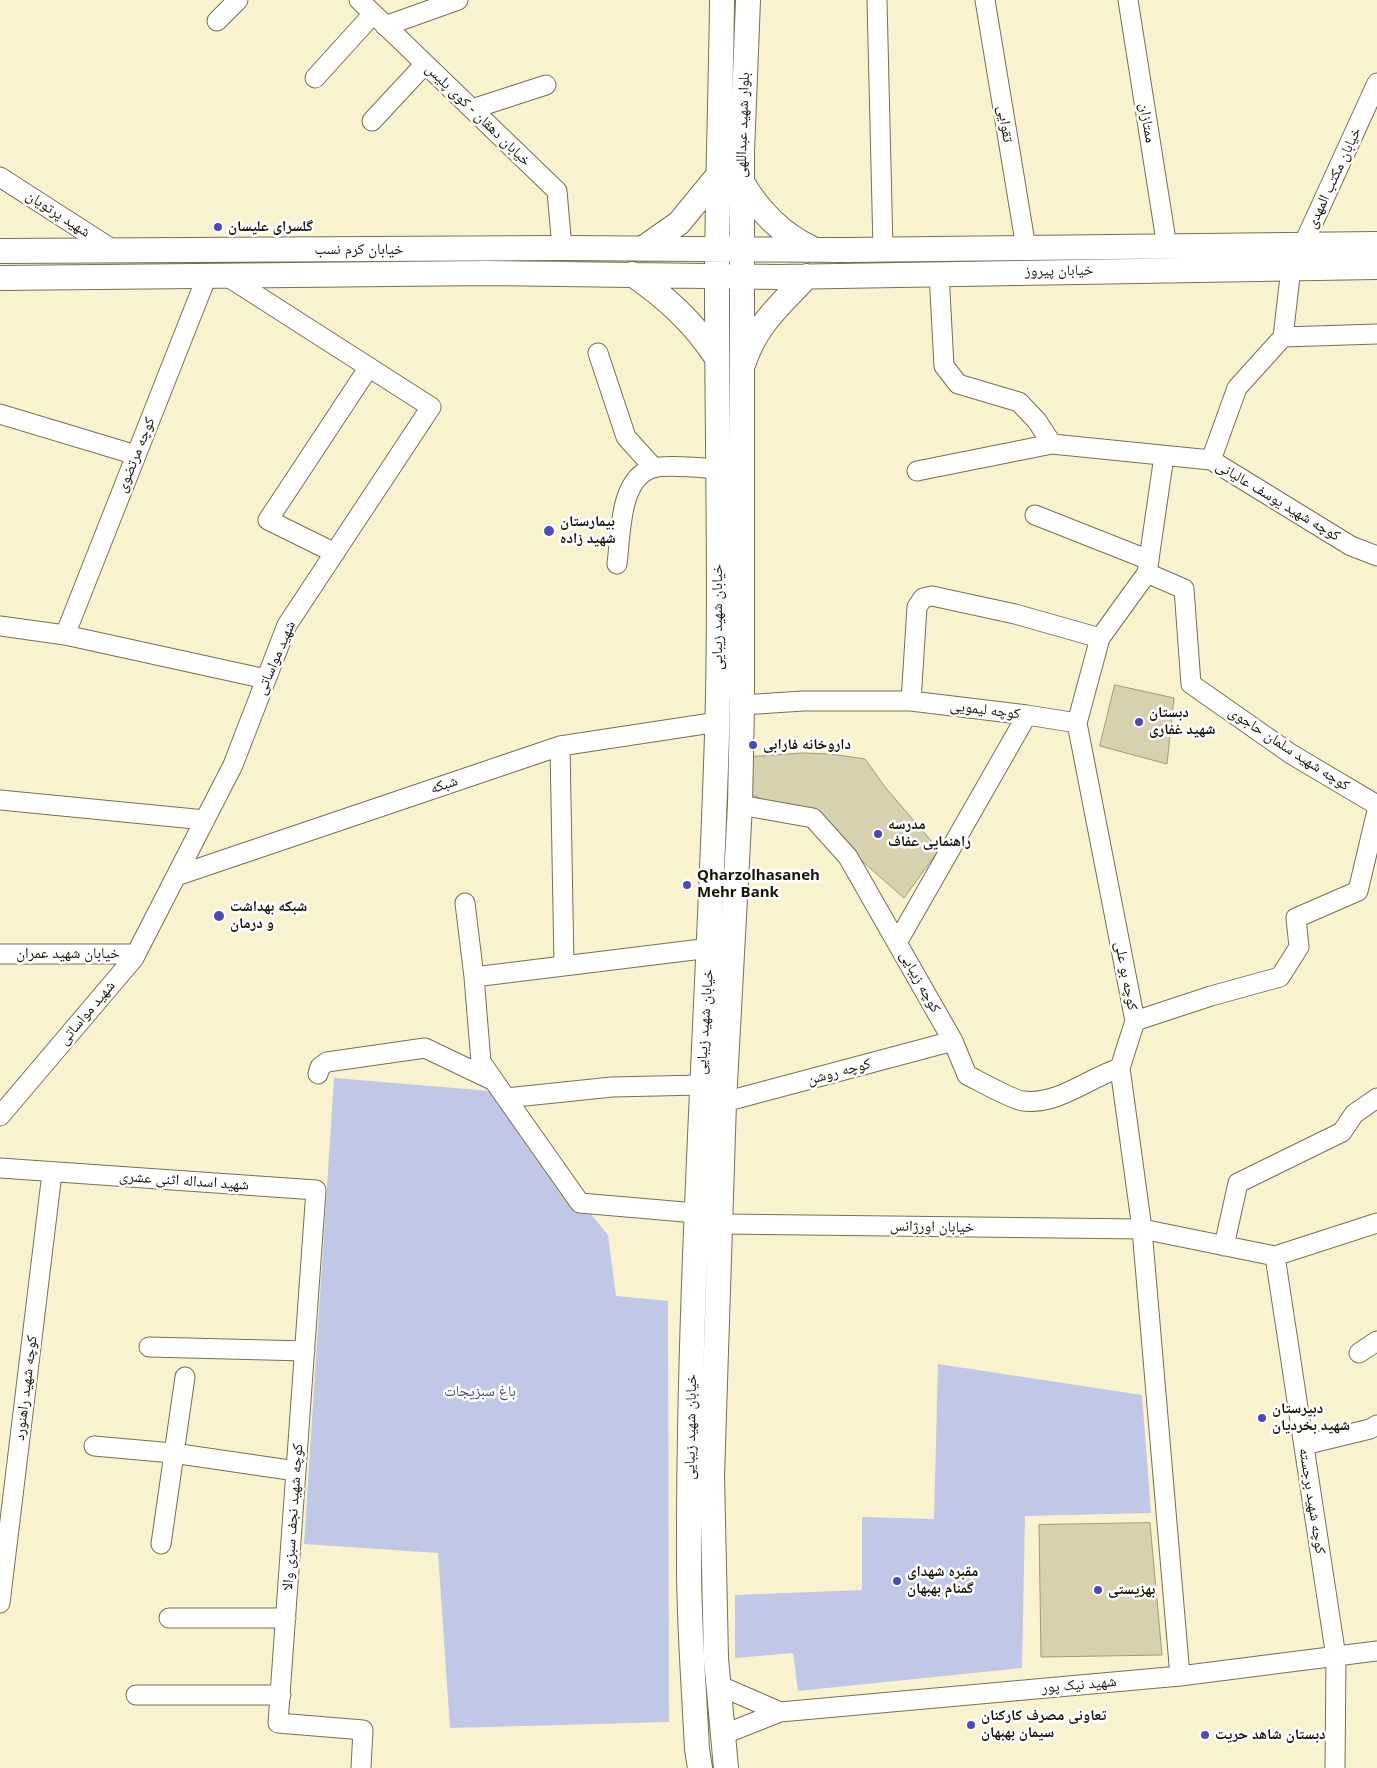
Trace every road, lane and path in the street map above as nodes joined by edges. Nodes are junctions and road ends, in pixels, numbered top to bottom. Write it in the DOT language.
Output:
graph roads {
  1 [pos="238,0"];
  2 [pos="359,0"];
  3 [pos="458,0"];
  4 [pos="722,0"];
  5 [pos="748,0"];
  6 [pos="877,0"];
  7 [pos="985,0"];
  8 [pos="1128,0"];
  9 [pos="379,20"];
  10 [pos="217,21"];
  11 [pos="425,64"];
  12 [pos="314,78"];
  13 [pos="1377,83"];
  14 [pos="546,85"];
  15 [pos="472,109"];
  16 [pos="372,121"];
  17 [pos="0,177"];
  18 [pos="731,189"];
  19 [pos="1377,244"];
  20 [pos="1303,245"];
  21 [pos="1167,247"];
  22 [pos="562,248"];
  23 [pos="1026,248"];
  24 [pos="642,249"];
  25 [pos="729,249"];
  26 [pos="883,249"];
  27 [pos="815,250"];
  28 [pos="0,251"];
  29 [pos="115,251"];
  30 [pos="1377,267"];
  31 [pos="1292,268"];
  32 [pos="939,273"];
  33 [pos="564,274"];
  34 [pos="632,274"];
  35 [pos="216,275"];
  36 [pos="717,276"];
  37 [pos="741,276"];
  38 [pos="807,276"];
  39 [pos="0,278"];
  40 [pos="1377,334"];
  41 [pos="1283,337"];
  42 [pos="598,353"];
  43 [pos="717,358"];
  44 [pos="369,367"];
  45 [pos="740,373"];
  46 [pos="0,414"];
  47 [pos="1052,444"];
  48 [pos="136,455"];
  49 [pos="1164,456"];
  50 [pos="1211,460"];
  51 [pos="654,468"];
  52 [pos="719,468"];
  53 [pos="918,471"];
  54 [pos="1035,515"];
  55 [pos="335,553"];
  56 [pos="1377,556"];
  57 [pos="617,564"];
  58 [pos="1148,566"];
  59 [pos="0,626"];
  60 [pos="65,635"];
  61 [pos="1100,638"];
  62 [pos="266,679"];
  63 [pos="911,702"];
  64 [pos="742,705"];
  65 [pos="1028,715"];
  66 [pos="718,722"];
  67 [pos="1077,723"];
  68 [pos="560,746"];
  69 [pos="0,800"];
  70 [pos="740,805"];
  71 [pos="1377,805"];
  72 [pos="1377,811"];
  73 [pos="205,820"];
  74 [pos="176,876"];
  75 [pos="465,903"];
  76 [pos="898,942"];
  77 [pos="710,948"];
  78 [pos="0,954"];
  79 [pos="136,954"];
  80 [pos="564,965"];
  81 [pos="474,977"];
  82 [pos="1134,1021"];
  83 [pos="953,1041"];
  84 [pos="1120,1068"];
  85 [pos="318,1074"];
  86 [pos="493,1081"];
  87 [pos="701,1085"];
  88 [pos="506,1098"];
  89 [pos="1377,1098"];
  90 [pos="724,1102"];
  91 [pos="0,1116"];
  92 [pos="0,1168"];
  93 [pos="52,1173"];
  94 [pos="316,1190"];
  95 [pos="696,1213"];
  96 [pos="1377,1223"];
  97 [pos="722,1224"];
  98 [pos="1142,1229"];
  99 [pos="1224,1246"];
  100 [pos="1275,1256"];
  101 [pos="1377,1341"];
  102 [pos="692,1345"];
  103 [pos="717,1346"];
  104 [pos="149,1347"];
  105 [pos="305,1351"];
  106 [pos="1359,1353"];
  107 [pos="185,1377"];
  108 [pos="1377,1425"];
  109 [pos="1304,1445"];
  110 [pos="94,1446"];
  111 [pos="172,1454"];
  112 [pos="296,1471"];
  113 [pos="161,1544"];
  114 [pos="0,1603"];
  115 [pos="168,1618"];
  116 [pos="286,1618"];
  117 [pos="1377,1651"];
  118 [pos="1336,1657"];
  119 [pos="1180,1676"];
  120 [pos="718,1685"];
  121 [pos="136,1694"];
  122 [pos="281,1695"];
  123 [pos="780,1712"];
  124 [pos="722,1735"];
  125 [pos="361,1768"];
  126 [pos="700,1768"];
  127 [pos="726,1768"];
  128 [pos="1335,1768"];
  1 -- 10 [label="street"];
  2 -- 9 [label="street, خیابان دهقان - کوی پلیس"];
  3 -- 9 [label="street"];
  4 -- 18 [label="main road, بلوار شهید عبداللهی"];
  5 -- 18 [label="main road, بلوار شهید عبداللهی"];
  6 -- 26 [label="street"];
  7 -- 23 [label="street, تقوایی"];
  8 -- 21 [label="street, ممتازان"];
  9 -- 11 [label="street, خیابان دهقان - کوی پلیس"];
  9 -- 12 [label="street"];
  11 -- 15 [label="street, خیابان دهقان - کوی پلیس"];
  11 -- 16 [label="street"];
  13 -- 20 [label="street, خیابان مکتب المهدی"];
  14 -- 15 [label="street"];
  15 -- 22 [label="street, خیابان دهقان - کوی پلیس"];
  17 -- 29 [label="street, شهید پرتویان"];
  18 -- 24 [label="main road"];
  18 -- 25 [label="main road, بلوار شهید عبداللهی"];
  18 -- 27 [label="main road"];
  19 -- 20 [label="main road, خیابان پیروز"];
  20 -- 21 [label="main road, خیابان پیروز"];
  21 -- 23 [label="main road, خیابان پیروز"];
  22 -- 24 [label="main road, خیابان کرم نسب"];
  22 -- 29 [label="main road, خیابان کرم نسب"];
  22 -- 33 [label="main road"];
  23 -- 26 [label="main road, خیابان پیروز"];
  24 -- 25 [label="main road, خیابان کرم نسب"];
  25 -- 27 [label="main road, خیابان پیروز"];
  25 -- 36 [label="main road, خیابان شهید زیبایی"];
  25 -- 37 [label="main road, خیابان شهید زیبایی"];
  26 -- 27 [label="main road, خیابان پیروز"];
  28 -- 29 [label="main road, خیابان کرم نسب"];
  30 -- 31 [label="main road, خیابان پیروز"];
  31 -- 32 [label="main road, خیابان پیروز"];
  31 -- 41 [label="street"];
  32 -- 38 [label="main road, خیابان پیروز"];
  32 -- 47 [label="street"];
  33 -- 34 [label="main road, خیابان کرم نسب"];
  33 -- 35 [label="main road, خیابان کرم نسب"];
  34 -- 36 [label="main road, خیابان کرم نسب"];
  34 -- 43 [label="main road"];
  35 -- 39 [label="main road, خیابان کرم نسب"];
  35 -- 44 [label="street, شهید مواساتی"];
  35 -- 48 [label="street, کوچه مرتضوی"];
  36 -- 37 [label="main road, خیابان پیروز"];
  36 -- 43 [label="main road, خیابان شهید زیبایی"];
  37 -- 38 [label="main road, خیابان پیروز"];
  37 -- 45 [label="main road, خیابان شهید زیبایی"];
  38 -- 45 [label="main road"];
  40 -- 41 [label="street"];
  41 -- 50 [label="street, کوچه شهید یوسف عالیانی"];
  42 -- 51 [label="street"];
  43 -- 52 [label="main road, خیابان شهید زیبایی"];
  44 -- 55 [label="street, شهید مواساتی"];
  44 -- 55 [label="street"];
  45 -- 64 [label="main road, خیابان شهید زیبایی"];
  46 -- 48 [label="street"];
  47 -- 49 [label="street"];
  47 -- 53 [label="street"];
  48 -- 60 [label="street, کوچه مرتضوی"];
  49 -- 50 [label="street"];
  49 -- 58 [label="street"];
  50 -- 56 [label="street, کوچه شهید یوسف عالیانی"];
  51 -- 52 [label="street"];
  51 -- 57 [label="street"];
  52 -- 66 [label="main road, خیابان شهید زیبایی"];
  54 -- 58 [label="street"];
  55 -- 62 [label="street, شهید مواساتی"];
  58 -- 61 [label="street"];
  58 -- 71 [label="street, کوچه شهید سلمان حاجوی"];
  59 -- 60 [label="street"];
  60 -- 62 [label="street"];
  61 -- 63 [label="street"];
  61 -- 67 [label="street"];
  62 -- 73 [label="street, شهید مواساتی"];
  63 -- 64 [label="street, کوچه لیمویی"];
  63 -- 65 [label="street, کوچه لیمویی"];
  64 -- 70 [label="main road, خیابان شهید زیبایی"];
  65 -- 67 [label="street"];
  65 -- 76 [label="street, کوچه لیمویی"];
  66 -- 68 [label="street, شبکه"];
  66 -- 77 [label="main road, خیابان شهید زیبایی"];
  67 -- 82 [label="street, کوچه بو علی"];
  68 -- 74 [label="street, شبکه"];
  68 -- 80 [label="street"];
  69 -- 73 [label="street"];
  70 -- 76 [label="street, کوچه زیبایی"];
  70 -- 90 [label="main road, خیابان شهید زیبایی"];
  72 -- 82 [label="street"];
  73 -- 74 [label="street, شهید مواساتی"];
  74 -- 79 [label="street, شهید مواساتی"];
  75 -- 81 [label="street"];
  76 -- 83 [label="street, کوچه زیبایی"];
  77 -- 80 [label="street"];
  77 -- 87 [label="main road, خیابان شهید زیبایی"];
  78 -- 79 [label="street, خیابان شهید عمران"];
  79 -- 91 [label="street, شهید مواساتی"];
  80 -- 81 [label="street"];
  81 -- 86 [label="street"];
  82 -- 84 [label="street, کوچه بو علی"];
  83 -- 84 [label="street, کوچه زیبایی"];
  83 -- 90 [label="street, کوچه روشن"];
  84 -- 98 [label="street, کوچه بو علی"];
  85 -- 86 [label="street"];
  86 -- 88 [label="street"];
  87 -- 88 [label="street"];
  87 -- 95 [label="main road, خیابان شهید زیبایی"];
  88 -- 95 [label="street"];
  89 -- 99 [label="street"];
  90 -- 97 [label="main road, خیابان شهید زیبایی"];
  92 -- 93 [label="street, شهید اسداله اثنی عشری"];
  93 -- 94 [label="street, شهید اسداله اثنی عشری"];
  93 -- 114 [label="street, کوچه شهید راهنورد"];
  94 -- 105 [label="street, کوچه شهید نجف سبزی والا"];
  95 -- 102 [label="main road, خیابان شهید زیبایی"];
  96 -- 100 [label="street"];
  97 -- 98 [label="street, خیابان اورژانس"];
  97 -- 103 [label="main road, خیابان شهید زیبایی"];
  98 -- 99 [label="street, خیابان اورژانس"];
  98 -- 119 [label="street, کوچه بو علی"];
  99 -- 100 [label="street, خیابان اورژانس"];
  100 -- 109 [label="street, کوچه شهید برجسته"];
  101 -- 106 [label="street"];
  102 -- 103 [label="main road"];
  102 -- 126 [label="main road, خیابان شهید زیبایی"];
  103 -- 120 [label="main road, خیابان شهید زیبایی"];
  104 -- 105 [label="street"];
  105 -- 112 [label="street, کوچه شهید نجف سبزی والا"];
  107 -- 111 [label="street"];
  108 -- 109 [label="street"];
  109 -- 118 [label="street, کوچه شهید برجسته"];
  110 -- 111 [label="street"];
  111 -- 112 [label="street"];
  111 -- 113 [label="street"];
  112 -- 116 [label="street, کوچه شهید نجف سبزی والا"];
  115 -- 116 [label="street"];
  116 -- 122 [label="street, کوچه شهید نجف سبزی والا"];
  117 -- 118 [label="street, شهید نیک پور"];
  118 -- 119 [label="street, شهید نیک پور"];
  118 -- 128 [label="street, کوچه شهید برجسته"];
  119 -- 123 [label="street, شهید نیک پور"];
  120 -- 123 [label="street, شهید نیک پور"];
  120 -- 124 [label="main road, خیابان شهید زیبایی"];
  121 -- 122 [label="street"];
  122 -- 125 [label="street, کوچه شهید نجف سبزی والا"];
  123 -- 124 [label="street, شهید نیک پور"];
  124 -- 127 [label="main road, خیابان شهید زیبایی"];
}
